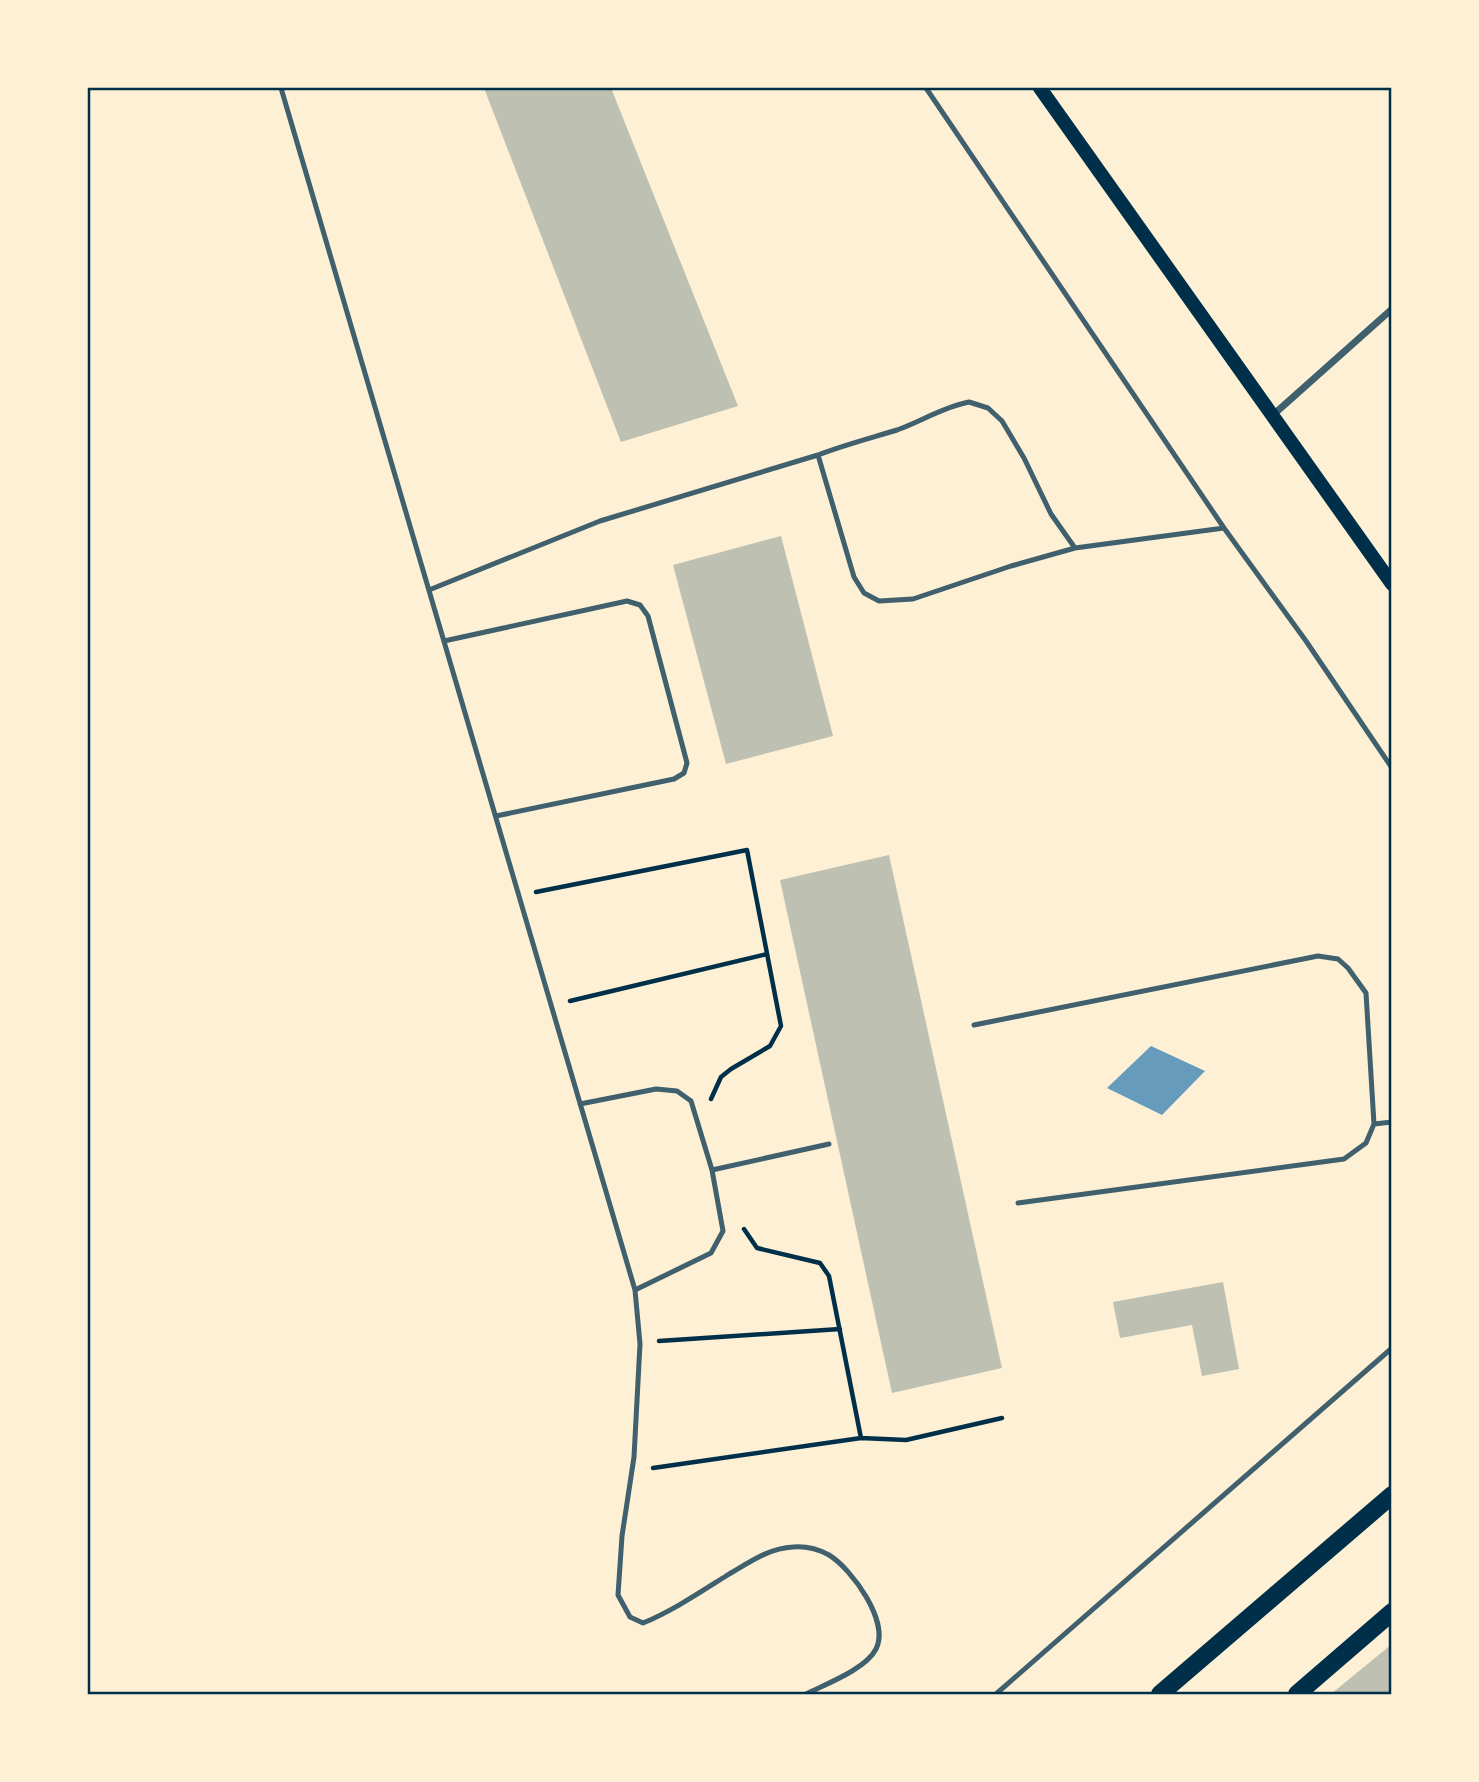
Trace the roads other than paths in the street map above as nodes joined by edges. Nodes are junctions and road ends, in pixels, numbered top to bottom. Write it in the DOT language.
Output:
graph roads {
  1 [pos="281,88"];
  2 [pos="926,88"];
  3 [pos="1040,88"];
  4 [pos="1391,309"];
  5 [pos="1272,416"];
  6 [pos="818,455"];
  7 [pos="1224,528"];
  8 [pos="1075,548"];
  9 [pos="1391,584"];
  10 [pos="429,590"];
  11 [pos="444,641"];
  12 [pos="1391,768"];
  13 [pos="496,816"];
  14 [pos="974,1025"];
  15 [pos="580,1104"];
  16 [pos="1391,1122"];
  17 [pos="1374,1124"];
  18 [pos="829,1144"];
  19 [pos="712,1170"];
  20 [pos="1018,1203"];
  21 [pos="635,1290"];
  22 [pos="1391,1348"];
  23 [pos="1391,1495"];
  24 [pos="1391,1612"];
  25 [pos="806,1695"];
  26 [pos="996,1695"];
  27 [pos="1160,1695"];
  28 [pos="1297,1695"];
  1 -- 10 [label="lane"];
  2 -- 7 [label="lane"];
  3 -- 5 [label="main road"];
  4 -- 5 [label="street"];
  5 -- 9 [label="main road"];
  6 -- 8 [label="lane"];
  6 -- 8 [label="lane"];
  6 -- 10 [label="lane"];
  7 -- 8 [label="lane"];
  7 -- 12 [label="lane"];
  10 -- 11 [label="lane"];
  11 -- 13 [label="lane"];
  11 -- 13 [label="lane"];
  13 -- 15 [label="lane"];
  14 -- 17 [label="lane"];
  15 -- 19 [label="lane"];
  15 -- 21 [label="lane"];
  16 -- 17 [label="lane"];
  17 -- 20 [label="lane"];
  18 -- 19 [label="lane"];
  19 -- 21 [label="lane"];
  21 -- 25 [label="lane"];
  22 -- 26 [label="lane"];
  23 -- 27 [label="main road"];
  24 -- 28 [label="main road"];
}
